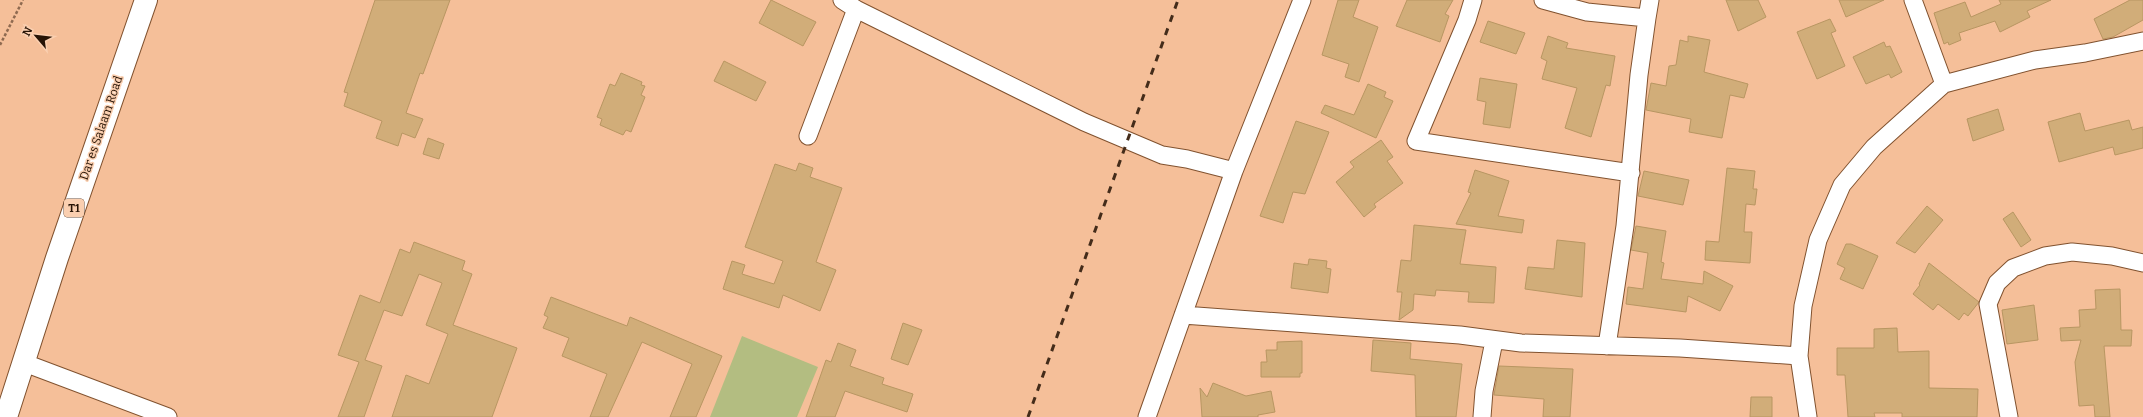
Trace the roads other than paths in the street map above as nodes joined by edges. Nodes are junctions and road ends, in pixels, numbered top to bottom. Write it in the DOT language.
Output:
graph roads {
  1 [pos="146,0"];
  2 [pos="1302,0"];
  3 [pos="1473,0"];
  4 [pos="1543,0"];
  5 [pos="1650,0"];
  6 [pos="1913,0"];
  7 [pos="849,5"];
  8 [pos="1647,18"];
  9 [pos="2143,40"];
  10 [pos="1944,84"];
  11 [pos="808,136"];
  12 [pos="1234,172"];
  13 [pos="1631,173"];
  14 [pos="2143,263"];
  15 [pos="1183,316"];
  16 [pos="1494,341"];
  17 [pos="1607,346"];
  18 [pos="1798,356"];
  19 [pos="22,362"];
  20 [pos="6,417"];
  21 [pos="168,417"];
  22 [pos="1147,417"];
  23 [pos="1482,417"];
  24 [pos="1808,417"];
  25 [pos="2009,417"];
  1 -- 19 [label="highway, Dar es Salaam Road / T1"];
  2 -- 12 [label="street"];
  3 -- 13 [label="street"];
  4 -- 8 [label="street"];
  5 -- 8 [label="street"];
  6 -- 10 [label="street"];
  7 -- 11 [label="street"];
  7 -- 12 [label="street"];
  8 -- 13 [label="street"];
  9 -- 10 [label="street"];
  10 -- 18 [label="street"];
  12 -- 15 [label="street"];
  13 -- 17 [label="street"];
  14 -- 25 [label="street"];
  15 -- 16 [label="street"];
  15 -- 22 [label="street"];
  16 -- 17 [label="street"];
  16 -- 23 [label="street"];
  17 -- 18 [label="street"];
  18 -- 24 [label="street"];
  19 -- 20 [label="highway, Dar es Salaam Road / T1"];
  19 -- 21 [label="street"];
}
